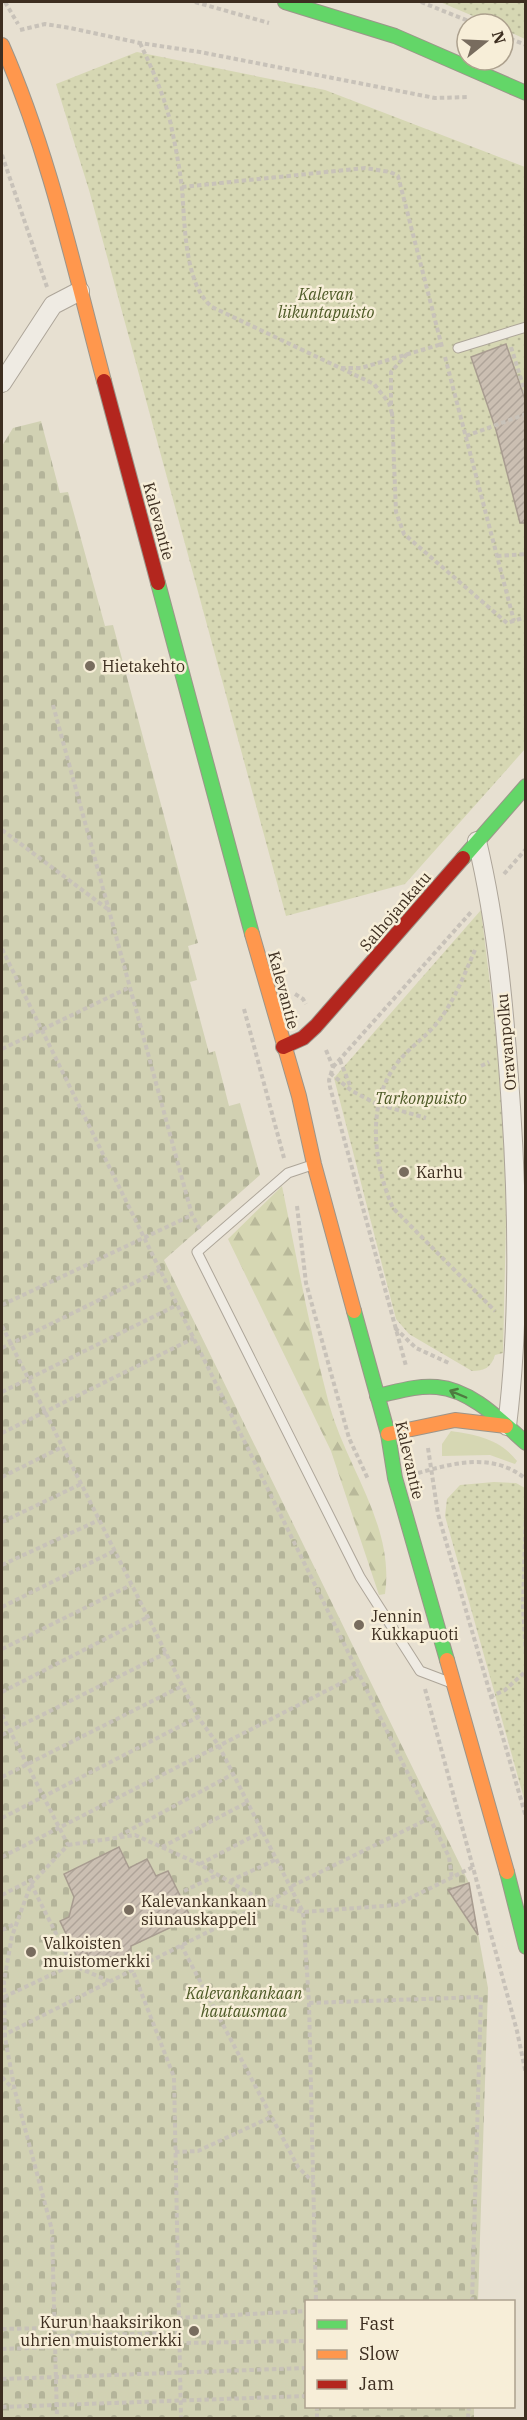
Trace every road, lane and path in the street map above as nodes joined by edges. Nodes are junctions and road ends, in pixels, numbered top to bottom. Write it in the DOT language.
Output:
graph roads {
  1 [pos="195,2"];
  2 [pos="285,2"];
  3 [pos="421,2"];
  4 [pos="309,5"];
  5 [pos="455,16"];
  6 [pos="275,24"];
  7 [pos="21,29"];
  8 [pos="140,44"];
  9 [pos="2,45"];
  10 [pos="525,93"];
  11 [pos="476,96"];
  12 [pos="2,155"];
  13 [pos="182,187"];
  14 [pos="80,291"];
  15 [pos="53,305"];
  16 [pos="525,327"];
  17 [pos="510,343"];
  18 [pos="442,344"];
  19 [pos="458,348"];
  20 [pos="513,353"];
  21 [pos="407,354"];
  22 [pos="341,368"];
  23 [pos="2,383"];
  24 [pos="392,414"];
  25 [pos="525,414"];
  26 [pos="466,436"];
  27 [pos="525,554"];
  28 [pos="497,556"];
  29 [pos="525,617"];
  30 [pos="514,621"];
  31 [pos="53,705"];
  32 [pos="525,786"];
  33 [pos="2,830"];
  34 [pos="477,841"];
  35 [pos="525,849"];
  36 [pos="489,891"];
  37 [pos="110,910"];
  38 [pos="2,949"];
  39 [pos="476,949"];
  40 [pos="130,987"];
  41 [pos="40,1029"];
  42 [pos="283,1047"];
  43 [pos="2,1048"];
  44 [pos="340,1060"];
  45 [pos="333,1067"];
  46 [pos="330,1073"];
  47 [pos="352,1091"];
  48 [pos="377,1104"];
  49 [pos="426,1118"];
  50 [pos="314,1164"];
  51 [pos="192,1215"];
  52 [pos="145,1238"];
  53 [pos="207,1242"];
  54 [pos="160,1270"];
  55 [pos="485,1301"];
  56 [pos="2,1305"];
  57 [pos="177,1305"];
  58 [pos="2,1326"];
  59 [pos="194,1338"];
  60 [pos="10,1344"];
  61 [pos="2,1348"];
  62 [pos="28,1379"];
  63 [pos="2,1392"];
  64 [pos="377,1396"];
  65 [pos="45,1412"];
  66 [pos="423,1425"];
  67 [pos="507,1426"];
  68 [pos="2,1433"];
  69 [pos="387,1434"];
  70 [pos="525,1443"];
  71 [pos="62,1447"];
  72 [pos="432,1469"];
  73 [pos="2,1477"];
  74 [pos="525,1479"];
  75 [pos="81,1484"];
  76 [pos="525,1507"];
  77 [pos="99,1520"];
  78 [pos="2,1522"];
  79 [pos="114,1551"];
  80 [pos="2,1565"];
  81 [pos="524,1574"];
  82 [pos="131,1585"];
  83 [pos="2,1607"];
  84 [pos="148,1617"];
  85 [pos="2,1649"];
  86 [pos="166,1653"];
  87 [pos="525,1657"];
  88 [pos="525,1671"];
  89 [pos="359,1674"];
  90 [pos="455,1684"];
  91 [pos="182,1686"];
  92 [pos="2,1692"];
  93 [pos="490,1697"];
  94 [pos="2,1715"];
  95 [pos="198,1717"];
  96 [pos="9,1731"];
  97 [pos="2,1735"];
  98 [pos="219,1746"];
  99 [pos="27,1764"];
  100 [pos="233,1774"];
  101 [pos="2,1777"];
  102 [pos="525,1790"];
  103 [pos="518,1792"];
  104 [pos="43,1797"];
  105 [pos="248,1802"];
  106 [pos="525,1817"];
  107 [pos="2,1818"];
  108 [pos="430,1818"];
  109 [pos="60,1828"];
  110 [pos="263,1831"];
  111 [pos="116,1838"];
  112 [pos="68,1845"];
  113 [pos="162,1847"];
  114 [pos="2,1857"];
  115 [pos="277,1859"];
  116 [pos="199,1864"];
  117 [pos="473,1868"];
  118 [pos="218,1875"];
  119 [pos="37,1877"];
  120 [pos="452,1879"];
  121 [pos="230,1881"];
  122 [pos="31,1884"];
  123 [pos="292,1887"];
  124 [pos="184,1891"];
  125 [pos="2,1895"];
  126 [pos="265,1902"];
  127 [pos="303,1912"];
  128 [pos="17,1922"];
  129 [pos="2,1930"];
  130 [pos="181,1945"];
  131 [pos="525,1947"];
  132 [pos="72,1965"];
  133 [pos="131,1968"];
  134 [pos="110,1982"];
  135 [pos="4,1997"];
  136 [pos="309,2002"];
  137 [pos="3,2035"];
  138 [pos="2,2077"];
  139 [pos="15,2091"];
  140 [pos="271,2117"];
  141 [pos="175,2152"];
  142 [pos="314,2182"];
  143 [pos="316,2300"];
  144 [pos="472,2300"];
  145 [pos="305,2311"];
  146 [pos="178,2318"];
  147 [pos="54,2328"];
  148 [pos="2,2329"];
  149 [pos="178,2333"];
  150 [pos="55,2336"];
  151 [pos="305,2341"];
  152 [pos="179,2343"];
  153 [pos="55,2347"];
  154 [pos="2,2349"];
  155 [pos="305,2368"];
  156 [pos="180,2373"];
  157 [pos="56,2377"];
  158 [pos="2,2379"];
  159 [pos="305,2396"];
  160 [pos="181,2400"];
  161 [pos="56,2405"];
  162 [pos="2,2407"];
  163 [pos="57,2418"];
  164 [pos="181,2418"];
  1 -- 6 [label="path"];
  2 -- 4 [label="main road"];
  3 -- 5 [label="path"];
  4 -- 10 [label="main road"];
  7 -- 8 [label="path"];
  8 -- 11 [label="path"];
  8 -- 13 [label="path"];
  9 -- 14 [label="main road, Kalevantie"];
  12 -- 15 [label="path"];
  13 -- 18 [label="path"];
  13 -- 22 [label="path"];
  14 -- 15 [label="street"];
  14 -- 42 [label="main road, Kalevantie"];
  15 -- 23 [label="street"];
  16 -- 19 [label="lane"];
  17 -- 20 [label="path"];
  18 -- 21 [label="path"];
  18 -- 26 [label="path"];
  20 -- 20 [label="path"];
  21 -- 22 [label="path"];
  21 -- 24 [label="path"];
  22 -- 24 [label="path"];
  24 -- 30 [label="path"];
  25 -- 26 [label="path"];
  26 -- 28 [label="path"];
  27 -- 28 [label="path"];
  28 -- 30 [label="path"];
  29 -- 30 [label="path"];
  31 -- 37 [label="path"];
  32 -- 34 [label="main road, Salhojankatu"];
  33 -- 37 [label="path"];
  34 -- 36 [label="street, Oravanpolku"];
  34 -- 42 [label="main road, Salhojankatu"];
  35 -- 36 [label="path"];
  36 -- 44 [label="path"];
  36 -- 67 [label="street, Oravanpolku"];
  37 -- 40 [label="path"];
  38 -- 41 [label="path"];
  39 -- 48 [label="path"];
  40 -- 41 [label="path"];
  40 -- 51 [label="path"];
  41 -- 43 [label="path"];
  41 -- 52 [label="path"];
  42 -- 50 [label="main road, Kalevantie"];
  44 -- 45 [label="path"];
  44 -- 47 [label="path"];
  46 -- 47 [label="path"];
  47 -- 48 [label="path"];
  48 -- 49 [label="path"];
  48 -- 55 [label="path"];
  50 -- 53 [label="lane"];
  50 -- 64 [label="main road, Kalevantie"];
  51 -- 52 [label="path"];
  51 -- 53 [label="path"];
  52 -- 54 [label="path"];
  52 -- 56 [label="path"];
  53 -- 90 [label="lane"];
  54 -- 57 [label="path"];
  54 -- 60 [label="path"];
  57 -- 59 [label="path"];
  57 -- 62 [label="path"];
  58 -- 60 [label="path"];
  59 -- 65 [label="path"];
  59 -- 89 [label="path"];
  60 -- 61 [label="path"];
  60 -- 62 [label="path"];
  62 -- 63 [label="path"];
  62 -- 65 [label="path"];
  67 -- 64 [label="main road, one-way"];
  64 -- 69 [label="main road, Kalevantie"];
  65 -- 68 [label="path"];
  65 -- 71 [label="path"];
  66 -- 67 [label="main road"];
  66 -- 69 [label="main road"];
  66 -- 72 [label="path"];
  67 -- 70 [label="main road"];
  69 -- 90 [label="main road, Kalevantie"];
  71 -- 73 [label="path"];
  71 -- 75 [label="path"];
  72 -- 74 [label="path"];
  72 -- 93 [label="path"];
  75 -- 77 [label="path"];
  75 -- 78 [label="path"];
  76 -- 81 [label="path"];
  77 -- 79 [label="path"];
  77 -- 80 [label="path"];
  79 -- 82 [label="path"];
  79 -- 83 [label="path"];
  81 -- 87 [label="path"];
  82 -- 84 [label="path"];
  82 -- 85 [label="path"];
  84 -- 86 [label="path"];
  84 -- 92 [label="path"];
  86 -- 91 [label="path"];
  86 -- 96 [label="path"];
  88 -- 93 [label="path"];
  89 -- 98 [label="path"];
  89 -- 108 [label="path"];
  90 -- 131 [label="main road, Kalevantie"];
  91 -- 95 [label="path"];
  91 -- 99 [label="path"];
  93 -- 103 [label="path"];
  94 -- 96 [label="path"];
  95 -- 98 [label="path"];
  95 -- 104 [label="path"];
  96 -- 97 [label="path"];
  96 -- 99 [label="path"];
  98 -- 100 [label="path"];
  98 -- 109 [label="path"];
  99 -- 101 [label="path"];
  99 -- 104 [label="path"];
  100 -- 105 [label="path"];
  100 -- 111 [label="path"];
  102 -- 103 [label="path"];
  103 -- 106 [label="path"];
  104 -- 107 [label="path"];
  104 -- 109 [label="path"];
  105 -- 110 [label="path"];
  105 -- 113 [label="path"];
  108 -- 120 [label="path"];
  108 -- 123 [label="path"];
  109 -- 112 [label="path"];
  109 -- 114 [label="path"];
  110 -- 115 [label="path"];
  110 -- 116 [label="path"];
  111 -- 112 [label="path"];
  111 -- 113 [label="path"];
  112 -- 119 [label="path"];
  113 -- 116 [label="path"];
  115 -- 121 [label="path"];
  115 -- 123 [label="path"];
  116 -- 118 [label="path"];
  117 -- 120 [label="path"];
  118 -- 121 [label="path"];
  118 -- 124 [label="path"];
  119 -- 122 [label="path"];
  119 -- 125 [label="path"];
  120 -- 127 [label="path"];
  121 -- 126 [label="path"];
  122 -- 128 [label="path"];
  122 -- 132 [label="path"];
  123 -- 126 [label="path"];
  123 -- 127 [label="path"];
  126 -- 127 [label="path"];
  126 -- 130 [label="path"];
  127 -- 136 [label="path"];
  128 -- 129 [label="path"];
  128 -- 135 [label="path"];
  130 -- 133 [label="path"];
  130 -- 140 [label="path"];
  132 -- 134 [label="path"];
  132 -- 135 [label="path"];
  133 -- 134 [label="path"];
  133 -- 141 [label="path"];
  134 -- 137 [label="path"];
  135 -- 137 [label="path"];
  136 -- 142 [label="path"];
  136 -- 144 [label="path"];
  137 -- 139 [label="path"];
  138 -- 139 [label="path"];
  139 -- 147 [label="path"];
  140 -- 141 [label="path"];
  140 -- 142 [label="path"];
  141 -- 146 [label="path"];
  142 -- 143 [label="path"];
  145 -- 146 [label="path"];
  146 -- 149 [label="path"];
  147 -- 148 [label="path"];
  147 -- 150 [label="path"];
  149 -- 150 [label="path"];
  149 -- 152 [label="path"];
  150 -- 153 [label="path"];
  151 -- 152 [label="path"];
  152 -- 156 [label="path"];
  153 -- 154 [label="path"];
  153 -- 157 [label="path"];
  155 -- 156 [label="path"];
  156 -- 157 [label="path"];
  156 -- 160 [label="path"];
  157 -- 158 [label="path"];
  157 -- 161 [label="path"];
  159 -- 160 [label="path"];
  160 -- 161 [label="path"];
  160 -- 164 [label="path"];
  161 -- 162 [label="path"];
  161 -- 163 [label="path"];
}
